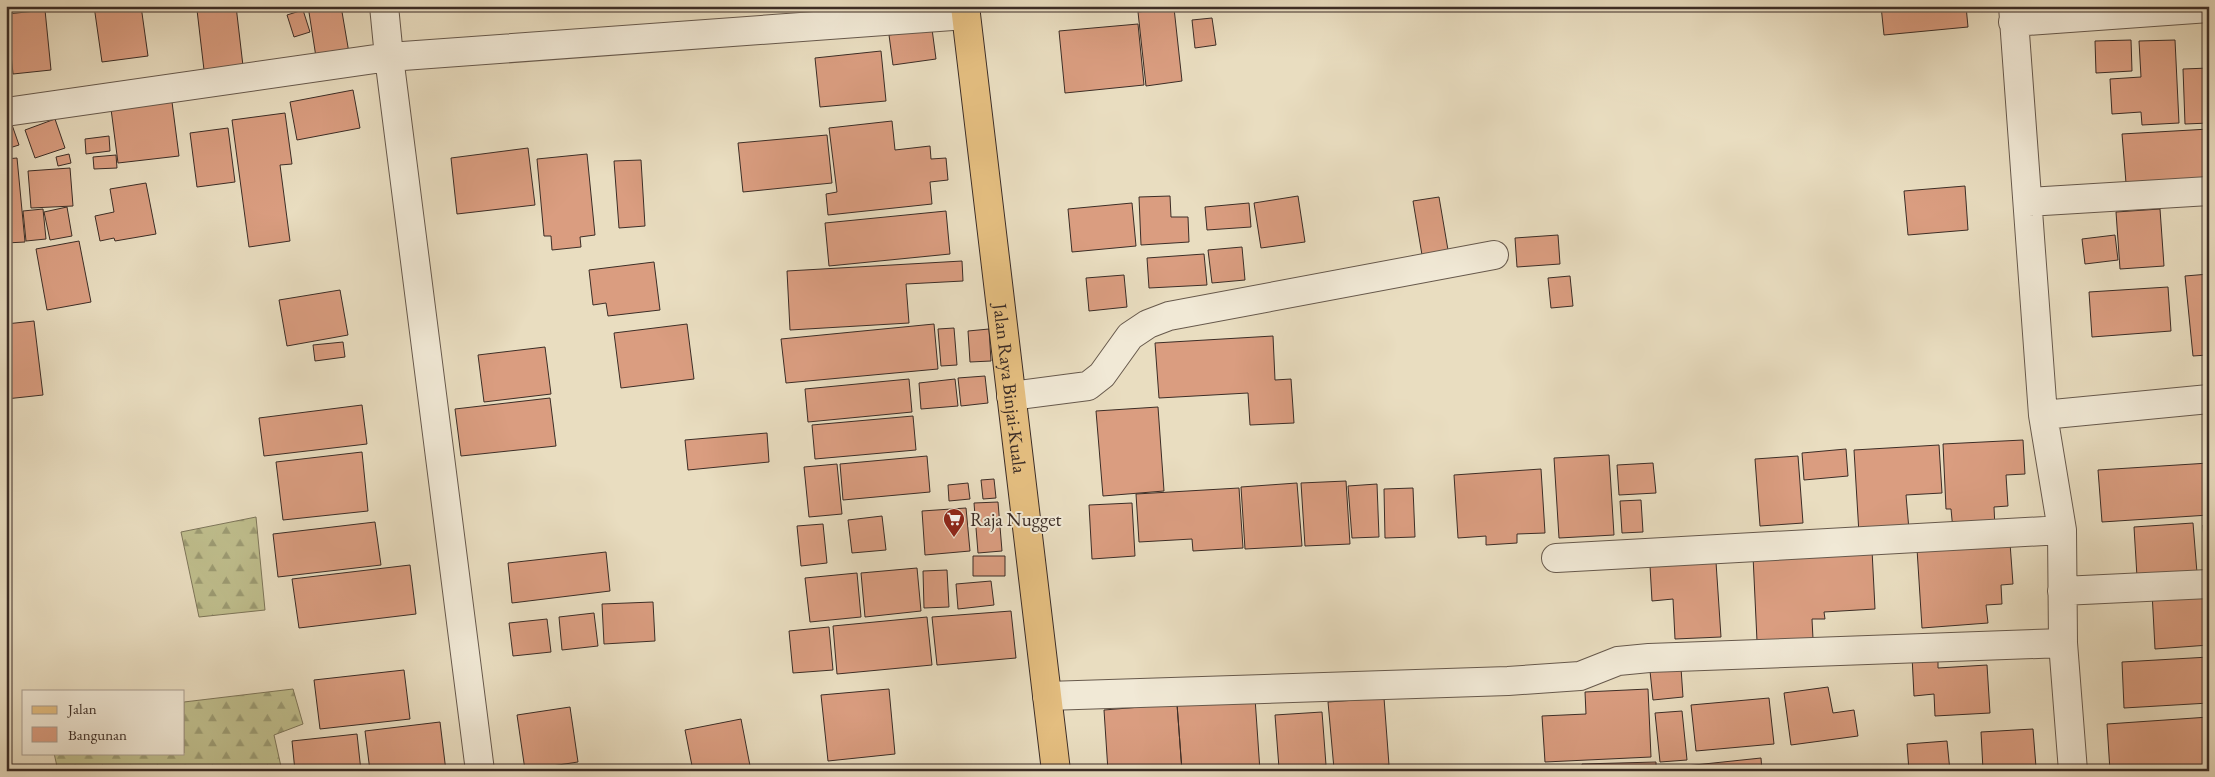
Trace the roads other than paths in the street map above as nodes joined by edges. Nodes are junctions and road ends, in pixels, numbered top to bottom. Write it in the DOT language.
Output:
graph roads {
  1 [pos="384,6"];
  2 [pos="2209,8"];
  3 [pos="966,11"];
  4 [pos="2013,14"];
  5 [pos="389,57"];
  6 [pos="6,112"];
  7 [pos="2209,191"];
  8 [pos="2028,202"];
  9 [pos="1494,255"];
  10 [pos="1011,396"];
  11 [pos="2209,399"];
  12 [pos="2043,415"];
  13 [pos="2062,530"];
  14 [pos="1556,558"];
  15 [pos="2209,584"];
  16 [pos="2062,591"];
  17 [pos="2063,643"];
  18 [pos="1047,696"];
  19 [pos="480,771"];
  20 [pos="1056,771"];
  21 [pos="2073,771"];
  1 -- 5 [label="street"];
  2 -- 4 [label="street"];
  3 -- 5 [label="street"];
  3 -- 10 [label="main road, Jalan Raya Binjai-Kuala"];
  4 -- 8 [label="street"];
  5 -- 6 [label="street"];
  5 -- 19 [label="street"];
  7 -- 8 [label="street"];
  8 -- 12 [label="street"];
  9 -- 10 [label="street"];
  10 -- 18 [label="main road, Jalan Raya Binjai-Kuala"];
  11 -- 12 [label="street"];
  12 -- 13 [label="street"];
  13 -- 14 [label="street"];
  13 -- 16 [label="street"];
  15 -- 16 [label="street"];
  16 -- 17 [label="street"];
  17 -- 18 [label="street"];
  17 -- 21 [label="street"];
  18 -- 20 [label="main road, Jalan Raya Binjai-Kuala"];
}
